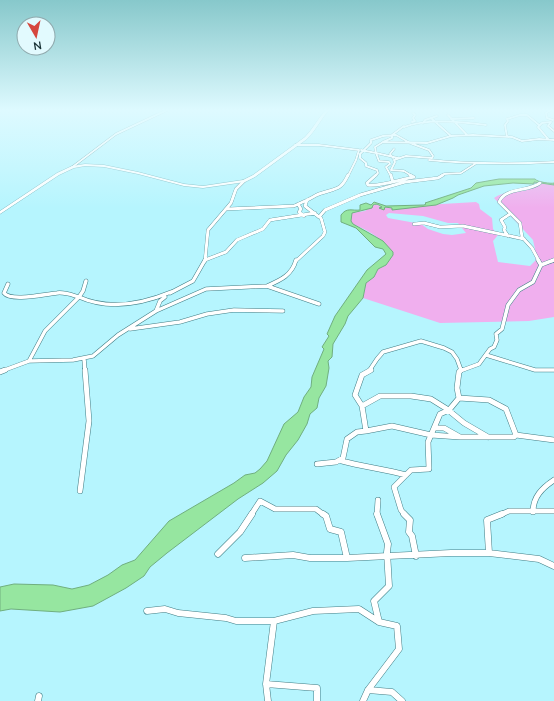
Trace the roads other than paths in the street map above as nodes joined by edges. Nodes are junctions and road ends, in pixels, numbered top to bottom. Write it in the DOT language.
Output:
graph roads {
  1 [pos="104,143"];
  2 [pos="298,143"];
  3 [pos="371,143"];
  4 [pos="382,143"];
  5 [pos="408,143"];
  6 [pos="295,145"];
  7 [pos="394,148"];
  8 [pos="359,150"];
  9 [pos="376,153"];
  10 [pos="391,156"];
  11 [pos="398,158"];
  12 [pos="404,158"];
  13 [pos="394,160"];
  14 [pos="428,160"];
  15 [pos="554,162"];
  16 [pos="475,164"];
  17 [pos="71,168"];
  18 [pos="392,180"];
  19 [pos="244,181"];
  20 [pos="405,182"];
  21 [pos="540,183"];
  22 [pos="390,187"];
  23 [pos="307,200"];
  24 [pos="299,204"];
  25 [pos="226,209"];
  26 [pos="0,213"];
  27 [pos="315,213"];
  28 [pos="510,214"];
  29 [pos="304,216"];
  30 [pos="319,217"];
  31 [pos="414,224"];
  32 [pos="508,236"];
  33 [pos="524,240"];
  34 [pos="205,260"];
  35 [pos="537,260"];
  36 [pos="554,260"];
  37 [pos="548,262"];
  38 [pos="541,265"];
  39 [pos="86,281"];
  40 [pos="8,284"];
  41 [pos="267,286"];
  42 [pos="171,292"];
  43 [pos="79,297"];
  44 [pos="319,304"];
  45 [pos="156,311"];
  46 [pos="283,311"];
  47 [pos="129,329"];
  48 [pos="486,355"];
  49 [pos="84,359"];
  50 [pos="29,361"];
  51 [pos="11,367"];
  52 [pos="0,368"];
  53 [pos="461,370"];
  54 [pos="554,370"];
  55 [pos="0,372"];
  56 [pos="459,398"];
  57 [pos="362,406"];
  58 [pos="449,410"];
  59 [pos="434,428"];
  60 [pos="366,431"];
  61 [pos="431,435"];
  62 [pos="516,435"];
  63 [pos="460,437"];
  64 [pos="488,437"];
  65 [pos="554,440"];
  66 [pos="342,461"];
  67 [pos="317,464"];
  68 [pos="406,476"];
  69 [pos="554,480"];
  70 [pos="80,491"];
  71 [pos="378,500"];
  72 [pos="554,511"];
  73 [pos="533,512"];
  74 [pos="489,553"];
  75 [pos="218,554"];
  76 [pos="416,556"];
  77 [pos="388,557"];
  78 [pos="245,558"];
  79 [pos="347,558"];
  80 [pos="554,566"];
  81 [pos="147,611"];
  82 [pos="274,621"];
  83 [pos="379,622"];
  84 [pos="266,684"];
  85 [pos="368,690"];
  86 [pos="268,701"];
  87 [pos="317,701"];
  88 [pos="362,701"];
  89 [pos="402,701"];
  1 -- 17 [label="street"];
  2 -- 6 [label="main road"];
  3 -- 13 [label="street"];
  4 -- 9 [label="street"];
  5 -- 11 [label="street"];
  6 -- 8 [label="street"];
  6 -- 19 [label="main road"];
  7 -- 10 [label="street"];
  8 -- 9 [label="street"];
  8 -- 23 [label="street"];
  9 -- 10 [label="street"];
  9 -- 18 [label="street"];
  10 -- 11 [label="street"];
  10 -- 13 [label="street"];
  11 -- 12 [label="street"];
  11 -- 13 [label="street"];
  14 -- 16 [label="street"];
  15 -- 16 [label="street"];
  16 -- 20 [label="street"];
  17 -- 19 [label="main road"];
  17 -- 26 [label="main road"];
  18 -- 20 [label="street"];
  18 -- 22 [label="street"];
  19 -- 25 [label="street"];
  20 -- 22 [label="street"];
  21 -- 33 [label="street"];
  22 -- 30 [label="street"];
  23 -- 24 [label="street"];
  23 -- 27 [label="street"];
  24 -- 25 [label="street"];
  24 -- 29 [label="street"];
  25 -- 34 [label="street"];
  27 -- 29 [label="street"];
  27 -- 30 [label="street"];
  28 -- 32 [label="street"];
  29 -- 34 [label="street"];
  30 -- 41 [label="street"];
  31 -- 32 [label="street"];
  32 -- 33 [label="street"];
  33 -- 35 [label="street"];
  34 -- 42 [label="street"];
  35 -- 37 [label="street"];
  35 -- 38 [label="street"];
  36 -- 37 [label="street"];
  37 -- 38 [label="street"];
  38 -- 48 [label="street"];
  39 -- 43 [label="street"];
  40 -- 43 [label="street"];
  41 -- 44 [label="street"];
  41 -- 45 [label="street"];
  42 -- 43 [label="street"];
  42 -- 45 [label="street"];
  43 -- 50 [label="street"];
  45 -- 47 [label="street"];
  46 -- 47 [label="street"];
  47 -- 49 [label="street"];
  48 -- 53 [label="street"];
  48 -- 54 [label="street"];
  49 -- 50 [label="street"];
  49 -- 70 [label="street"];
  50 -- 51 [label="street"];
  51 -- 52 [label="street"];
  51 -- 55 [label="street"];
  53 -- 56 [label="street"];
  53 -- 57 [label="street"];
  56 -- 58 [label="street"];
  56 -- 62 [label="street"];
  57 -- 58 [label="street"];
  57 -- 60 [label="street"];
  58 -- 59 [label="street"];
  58 -- 64 [label="street"];
  59 -- 61 [label="street"];
  59 -- 63 [label="street"];
  60 -- 61 [label="street"];
  60 -- 66 [label="street"];
  61 -- 63 [label="street"];
  61 -- 68 [label="street"];
  62 -- 64 [label="street"];
  62 -- 65 [label="street"];
  63 -- 64 [label="street"];
  66 -- 67 [label="street"];
  66 -- 68 [label="street"];
  68 -- 76 [label="street"];
  69 -- 73 [label="street"];
  71 -- 77 [label="street"];
  72 -- 73 [label="street"];
  73 -- 74 [label="street"];
  74 -- 76 [label="street"];
  74 -- 80 [label="street"];
  75 -- 79 [label="street"];
  76 -- 77 [label="street"];
  77 -- 79 [label="street"];
  77 -- 83 [label="street"];
  78 -- 79 [label="street"];
  81 -- 82 [label="street"];
  82 -- 83 [label="street"];
  82 -- 84 [label="street"];
  83 -- 85 [label="street"];
  84 -- 86 [label="street"];
  84 -- 87 [label="street"];
  85 -- 88 [label="street"];
  85 -- 89 [label="street"];
}
